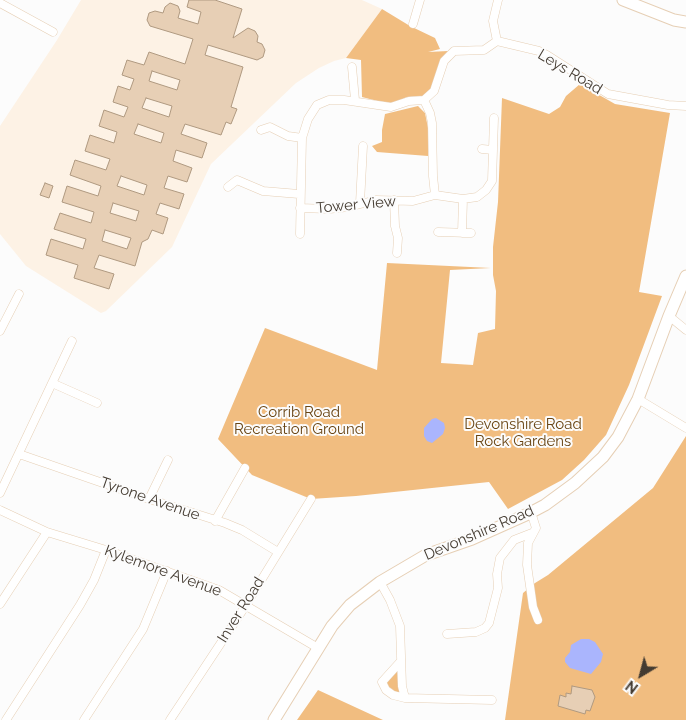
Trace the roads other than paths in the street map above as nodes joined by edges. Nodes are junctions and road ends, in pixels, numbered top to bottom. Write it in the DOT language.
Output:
graph roads {
  1 [pos="420,0"];
  2 [pos="498,0"];
  3 [pos="623,0"];
  4 [pos="0,3"];
  5 [pos="686,21"];
  6 [pos="413,24"];
  7 [pos="53,32"];
  8 [pos="497,41"];
  9 [pos="352,67"];
  10 [pos="354,100"];
  11 [pos="424,100"];
  12 [pos="686,106"];
  13 [pos="270,118"];
  14 [pos="494,118"];
  15 [pos="270,127"];
  16 [pos="262,130"];
  17 [pos="302,138"];
  18 [pos="363,146"];
  19 [pos="482,149"];
  20 [pos="493,150"];
  21 [pos="235,170"];
  22 [pos="237,180"];
  23 [pos="228,188"];
  24 [pos="300,194"];
  25 [pos="435,195"];
  26 [pos="463,199"];
  27 [pos="394,200"];
  28 [pos="360,204"];
  29 [pos="300,208"];
  30 [pos="438,232"];
  31 [pos="462,233"];
  32 [pos="472,233"];
  33 [pos="300,234"];
  34 [pos="397,253"];
  35 [pos="686,276"];
  36 [pos="19,294"];
  37 [pos="669,316"];
  38 [pos="686,330"];
  39 [pos="0,331"];
  40 [pos="72,341"];
  41 [pos="52,383"];
  42 [pos="638,399"];
  43 [pos="97,403"];
  44 [pos="686,428"];
  45 [pos="19,454"];
  46 [pos="168,460"];
  47 [pos="245,468"];
  48 [pos="0,493"];
  49 [pos="149,499"];
  50 [pos="311,499"];
  51 [pos="0,510"];
  52 [pos="531,512"];
  53 [pos="215,521"];
  54 [pos="47,532"];
  55 [pos="532,533"];
  56 [pos="106,550"];
  57 [pos="278,552"];
  58 [pos="167,571"];
  59 [pos="380,582"];
  60 [pos="0,604"];
  61 [pos="246,605"];
  62 [pos="538,620"];
  63 [pos="447,634"];
  64 [pos="318,648"];
  65 [pos="401,661"];
  66 [pos="405,698"];
  67 [pos="492,700"];
  68 [pos="6,720"];
  69 [pos="84,720"];
  70 [pos="170,720"];
  71 [pos="274,720"];
  1 -- 6 [label="street"];
  2 -- 8 [label="street"];
  3 -- 5 [label="main road"];
  4 -- 7 [label="street"];
  8 -- 11 [label="street"];
  8 -- 12 [label="street, Leys Road"];
  9 -- 10 [label="street"];
  10 -- 11 [label="street"];
  10 -- 17 [label="street"];
  11 -- 25 [label="street"];
  13 -- 15 [label="street"];
  14 -- 20 [label="street"];
  15 -- 16 [label="street"];
  15 -- 17 [label="street"];
  17 -- 24 [label="street"];
  18 -- 28 [label="street"];
  19 -- 20 [label="street"];
  20 -- 26 [label="street"];
  21 -- 22 [label="street"];
  22 -- 23 [label="street"];
  22 -- 24 [label="street"];
  24 -- 29 [label="street"];
  25 -- 26 [label="street, Tower View"];
  25 -- 27 [label="street, Tower View"];
  26 -- 31 [label="street"];
  27 -- 28 [label="street, Tower View"];
  27 -- 34 [label="street"];
  28 -- 29 [label="street, Tower View"];
  29 -- 33 [label="street"];
  30 -- 31 [label="street"];
  31 -- 32 [label="street"];
  35 -- 37 [label="main road, Devonshire Road"];
  36 -- 39 [label="street"];
  37 -- 38 [label="street"];
  37 -- 42 [label="main road, Devonshire Road"];
  40 -- 41 [label="street"];
  41 -- 43 [label="street"];
  41 -- 45 [label="street"];
  42 -- 44 [label="street"];
  42 -- 52 [label="main road, Devonshire Road"];
  45 -- 48 [label="street"];
  45 -- 49 [label="street, Tyrone Avenue"];
  46 -- 49 [label="street"];
  47 -- 53 [label="street"];
  49 -- 53 [label="street, Tyrone Avenue"];
  50 -- 57 [label="street, Inver Road"];
  51 -- 54 [label="street, Kylemore Avenue"];
  52 -- 55 [label="street"];
  52 -- 59 [label="main road, Devonshire Road"];
  53 -- 57 [label="street, Tyrone Avenue"];
  54 -- 56 [label="street, Kylemore Avenue"];
  54 -- 60 [label="street"];
  55 -- 62 [label="street"];
  55 -- 63 [label="street"];
  56 -- 58 [label="street, Kylemore Avenue"];
  56 -- 68 [label="street"];
  57 -- 61 [label="street, Inver Road"];
  58 -- 61 [label="street, Kylemore Avenue"];
  58 -- 69 [label="street"];
  59 -- 64 [label="main road, Devonshire Road"];
  59 -- 65 [label="street"];
  61 -- 64 [label="street, Kylemore Avenue"];
  61 -- 70 [label="street, Inver Road"];
  64 -- 71 [label="main road, Devonshire Road"];
  65 -- 66 [label="street"];
  65 -- 66 [label="street"];
  66 -- 67 [label="street"];
}
